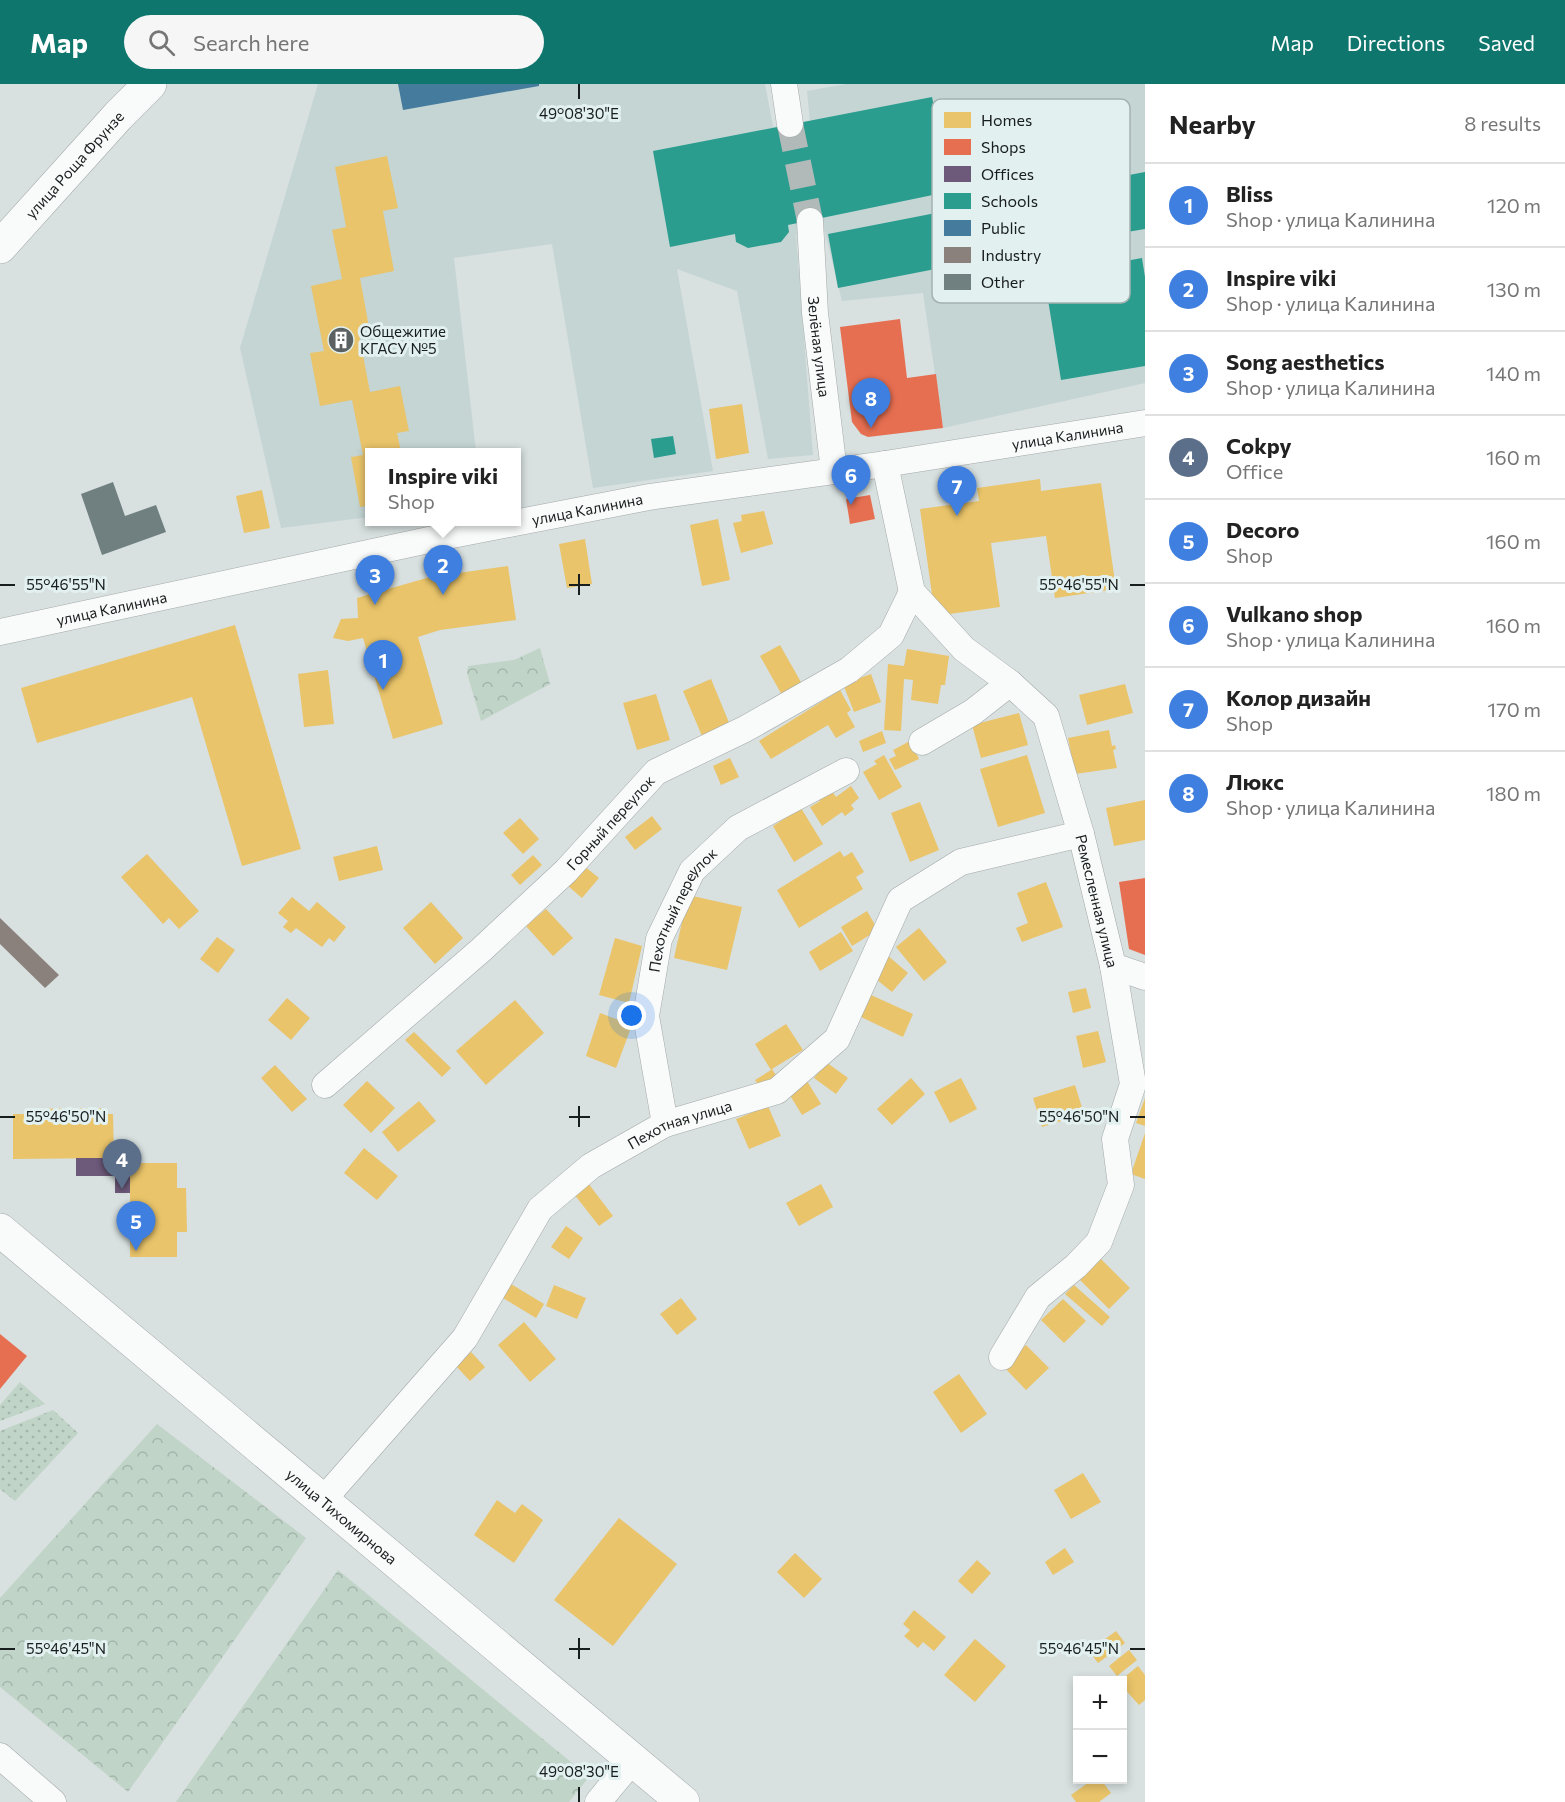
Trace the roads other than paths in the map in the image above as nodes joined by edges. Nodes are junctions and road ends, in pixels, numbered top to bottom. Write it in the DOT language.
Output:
graph roads {
  1 [pos="150,84"];
  2 [pos="784,84"];
  3 [pos="790,124"];
  4 [pos="810,221"];
  5 [pos="0,247"];
  6 [pos="1145,423"];
  7 [pos="885,465"];
  8 [pos="834,471"];
  9 [pos="521,521"];
  10 [pos="495,526"];
  11 [pos="912,592"];
  12 [pos="0,632"];
  13 [pos="1010,683"];
  14 [pos="922,742"];
  15 [pos="846,771"];
  16 [pos="1080,834"];
  17 [pos="1113,966"];
  18 [pos="1145,977"];
  19 [pos="325,1084"];
  20 [pos="665,1124"];
  21 [pos="0,1230"];
  22 [pos="1002,1357"];
  23 [pos="323,1500"];
  24 [pos="0,1756"];
  25 [pos="632,1761"];
  26 [pos="53,1802"];
  27 [pos="598,1802"];
  28 [pos="683,1802"];
  1 -- 5 [label="main road, улица Роща Фрунзе"];
  2 -- 3 [label="street"];
  4 -- 8 [label="street, Зелёная улица"];
  6 -- 7 [label="street, улица Калинина"];
  7 -- 8 [label="street, улица Калинина"];
  7 -- 11 [label="street"];
  8 -- 9 [label="street, улица Калинина"];
  10 -- 12 [label="street, улица Калинина"];
  11 -- 13 [label="street, Ремесленная улица"];
  11 -- 19 [label="street, Горный переулок"];
  13 -- 14 [label="street"];
  13 -- 16 [label="street, Ремесленная улица"];
  15 -- 20 [label="street, Пехотный переулок"];
  16 -- 17 [label="street, Ремесленная улица"];
  16 -- 20 [label="street, Пехотная улица"];
  17 -- 18 [label="street"];
  17 -- 22 [label="street, Ремесленная улица"];
  20 -- 23 [label="street, Пехотная улица"];
  21 -- 23 [label="main road, улица Тихомирнова"];
  23 -- 25 [label="main road, улица Тихомирнова"];
  24 -- 26 [label="street"];
  25 -- 27 [label="street"];
  25 -- 28 [label="main road, улица Тихомирнова"];
}
